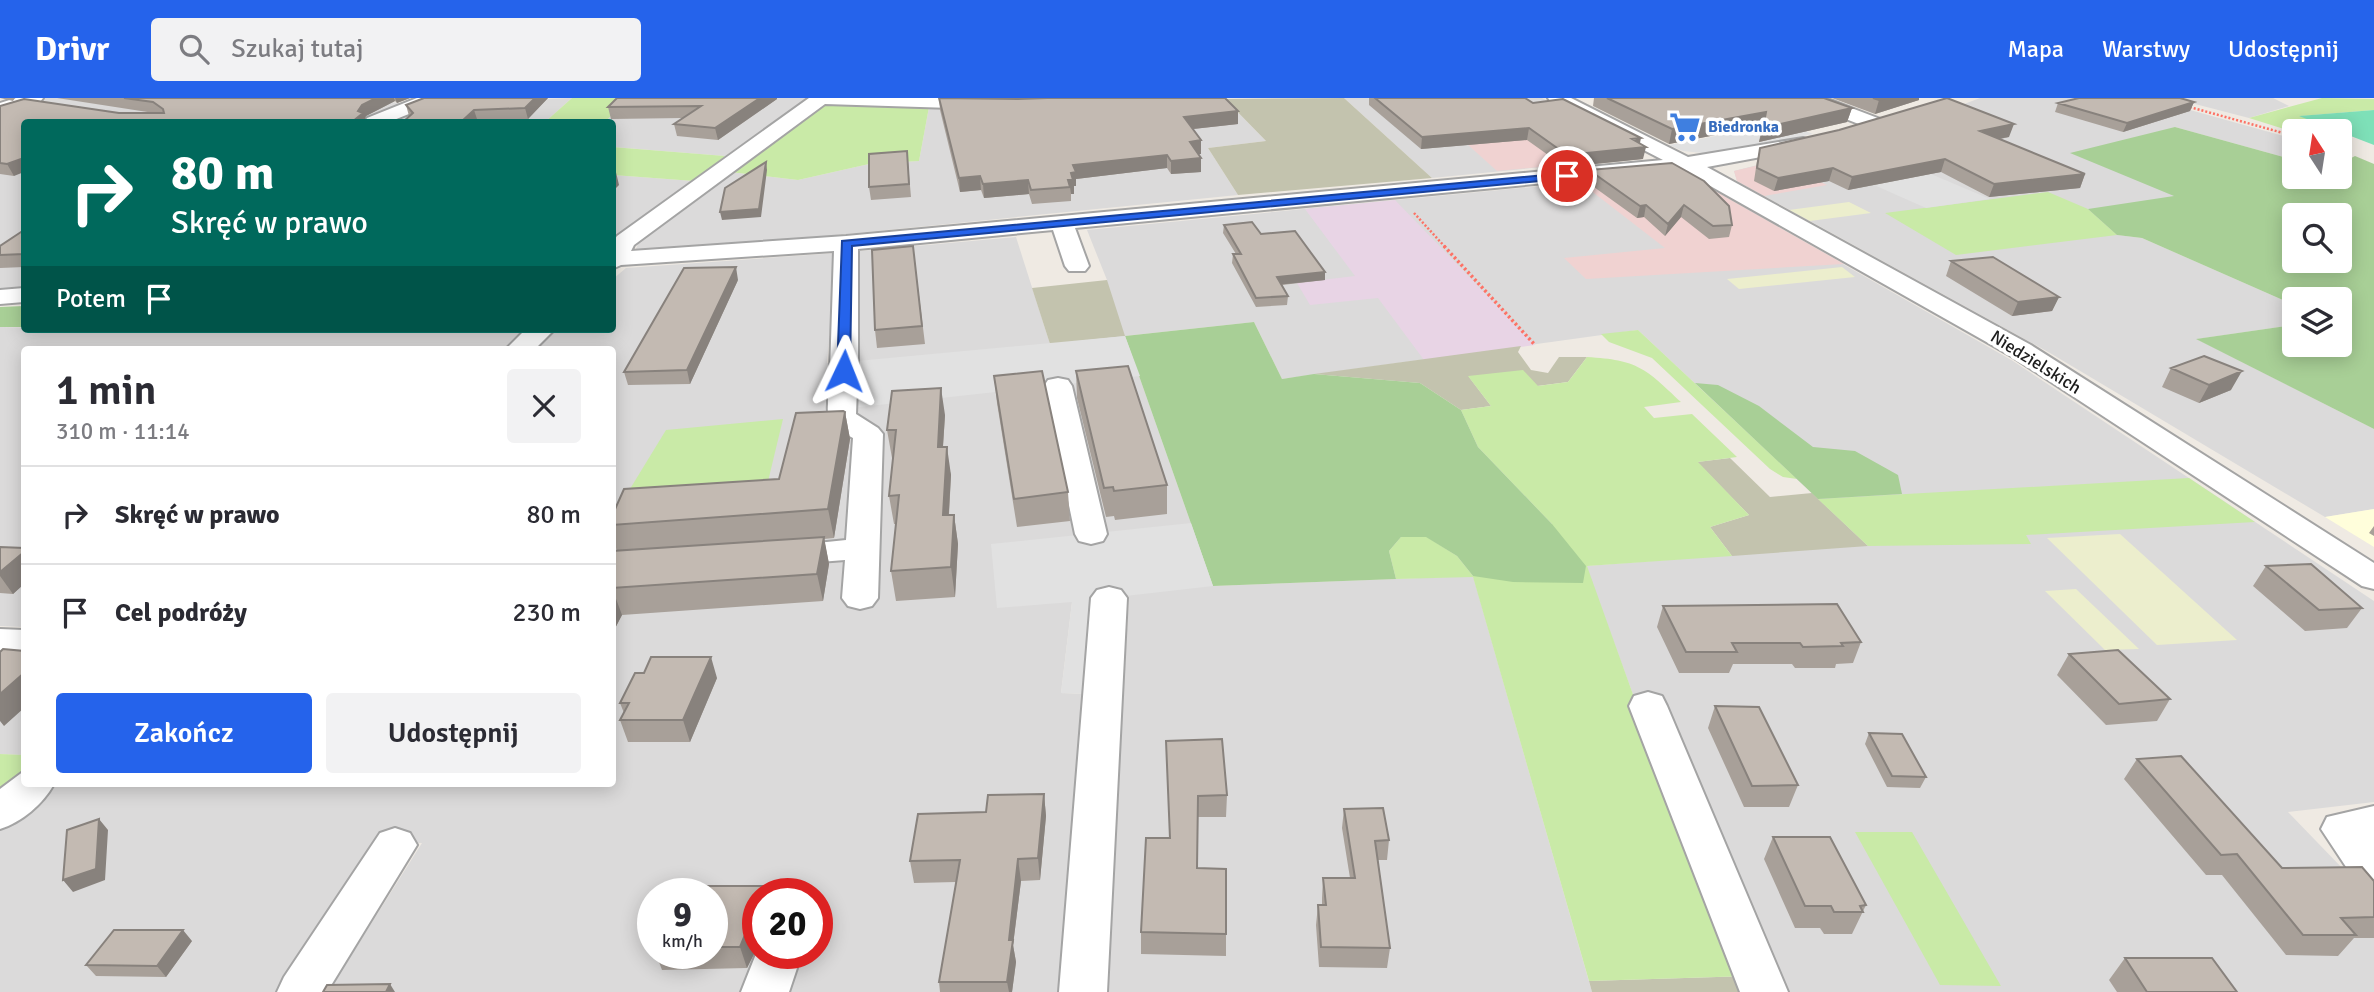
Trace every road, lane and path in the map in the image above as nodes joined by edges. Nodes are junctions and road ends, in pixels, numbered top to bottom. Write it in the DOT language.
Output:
graph roads {
  1 [pos="403,98"];
  2 [pos="495,98"];
  3 [pos="821,98"];
  4 [pos="1557,98"];
  5 [pos="1808,98"];
  6 [pos="431,99"];
  7 [pos="36,102"];
  8 [pos="996,104"];
  9 [pos="2185,105"];
  10 [pos="0,109"];
  11 [pos="381,119"];
  12 [pos="2282,133"];
  13 [pos="1841,134"];
  14 [pos="1821,140"];
  15 [pos="1687,164"];
  16 [pos="1394,192"];
  17 [pos="1062,223"];
  18 [pos="846,243"];
  19 [pos="616,256"];
  20 [pos="616,260"];
  21 [pos="1077,266"];
  22 [pos="21,296"];
  23 [pos="0,297"];
  24 [pos="537,333"];
  25 [pos="1535,345"];
  26 [pos="523,346"];
  27 [pos="1058,386"];
  28 [pos="1091,534"];
  29 [pos="862,549"];
  30 [pos="753,557"];
  31 [pos="2374,578"];
  32 [pos="860,598"];
  33 [pos="1109,598"];
  34 [pos="0,641"];
  35 [pos="21,642"];
  36 [pos="1648,706"];
  37 [pos="30,787"];
  38 [pos="0,813"];
  39 [pos="2374,822"];
  40 [pos="395,845"];
  41 [pos="2374,872"];
  42 [pos="301,992"];
  43 [pos="1083,992"];
  44 [pos="1764,992"];
  1 -- 6 [label="street"];
  2 -- 6 [label="street"];
  3 -- 8 [label="street"];
  3 -- 19 [label="street"];
  4 -- 15 [label="street, Niedzielskich"];
  5 -- 13 [label="street"];
  6 -- 11 [label="street"];
  7 -- 10 [label="street"];
  9 -- 12 [label="path"];
  14 -- 15 [label="street"];
  15 -- 16 [label="street"];
  15 -- 31 [label="street, Niedzielskich"];
  16 -- 17 [label="street"];
  16 -- 25 [label="path"];
  17 -- 18 [label="street"];
  17 -- 21 [label="street"];
  18 -- 20 [label="street"];
  18 -- 29 [label="street"];
  22 -- 23 [label="street"];
  24 -- 26 [label="street"];
  27 -- 28 [label="street"];
  29 -- 30 [label="street"];
  29 -- 32 [label="street"];
  33 -- 43 [label="street"];
  34 -- 35 [label="street"];
  36 -- 44 [label="street"];
  37 -- 38 [label="street"];
  39 -- 41 [label="street"];
  40 -- 42 [label="street"];
}
